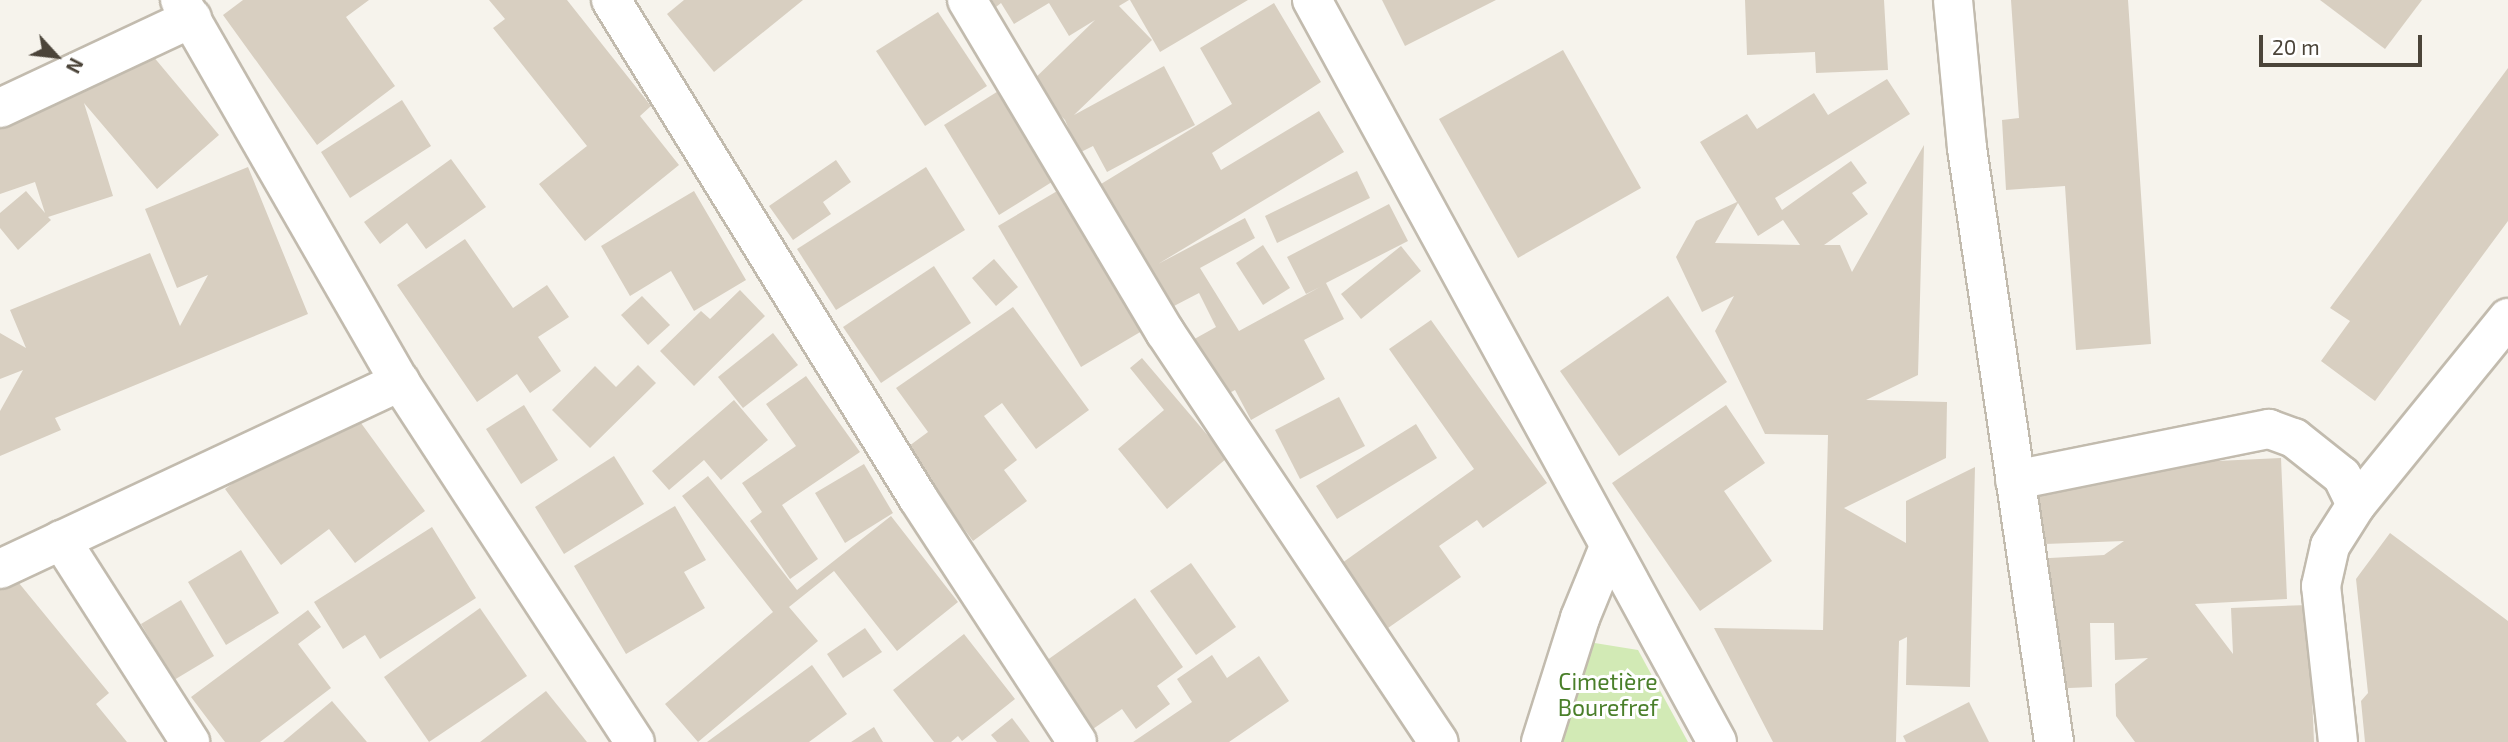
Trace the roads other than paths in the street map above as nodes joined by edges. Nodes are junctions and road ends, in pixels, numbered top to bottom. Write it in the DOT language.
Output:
graph roads {
  1 [pos="611,0"];
  2 [pos="967,0"];
  3 [pos="1312,0"];
  4 [pos="1953,0"];
  5 [pos="186,9"];
  6 [pos="0,108"];
  7 [pos="2508,318"];
  8 [pos="400,382"];
  9 [pos="2015,480"];
  10 [pos="2356,505"];
  11 [pos="61,540"];
  12 [pos="1609,547"];
  13 [pos="0,569"];
  14 [pos="190,742"];
  15 [pos="635,742"];
  16 [pos="1077,742"];
  17 [pos="1437,742"];
  18 [pos="1541,742"];
  19 [pos="1717,742"];
  20 [pos="2054,742"];
  21 [pos="2338,742"];
  1 -- 16 [label="street"];
  2 -- 17 [label="street"];
  3 -- 12 [label="street"];
  4 -- 9 [label="street"];
  5 -- 6 [label="street"];
  5 -- 8 [label="street"];
  7 -- 10 [label="street"];
  8 -- 11 [label="street"];
  8 -- 15 [label="street"];
  9 -- 10 [label="street"];
  9 -- 20 [label="street"];
  10 -- 21 [label="street"];
  11 -- 13 [label="street"];
  11 -- 14 [label="street"];
  12 -- 18 [label="street"];
  12 -- 19 [label="street"];
}
